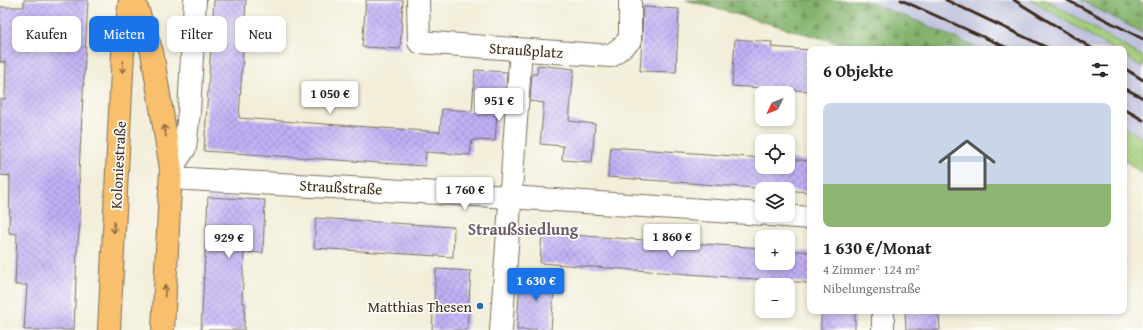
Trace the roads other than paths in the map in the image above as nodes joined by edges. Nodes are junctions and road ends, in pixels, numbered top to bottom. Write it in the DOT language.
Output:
graph roads {
  1 [pos="130,0"];
  2 [pos="134,0"];
  3 [pos="195,0"];
  4 [pos="418,0"];
  5 [pos="630,0"];
  6 [pos="521,50"];
  7 [pos="171,174"];
  8 [pos="510,197"];
  9 [pos="755,214"];
  10 [pos="795,217"];
  11 [pos="807,218"];
  12 [pos="883,314"];
  13 [pos="109,330"];
  14 [pos="163,330"];
  15 [pos="501,330"];
  16 [pos="883,330"];
  1 -- 13 [label="main road, Koloniestraße, one-way"];
  7 -- 2 [label="main road, one-way"];
  3 -- 7 [label="street"];
  4 -- 6 [label="street, Straußplatz"];
  5 -- 6 [label="street, Straußplatz"];
  6 -- 8 [label="street"];
  7 -- 8 [label="street, Straußstraße"];
  14 -- 7 [label="main road, one-way"];
  8 -- 9 [label="street, Straußstraße"];
  8 -- 15 [label="street"];
  10 -- 11 [label="street"];
  12 -- 16 [label="street"];
}
